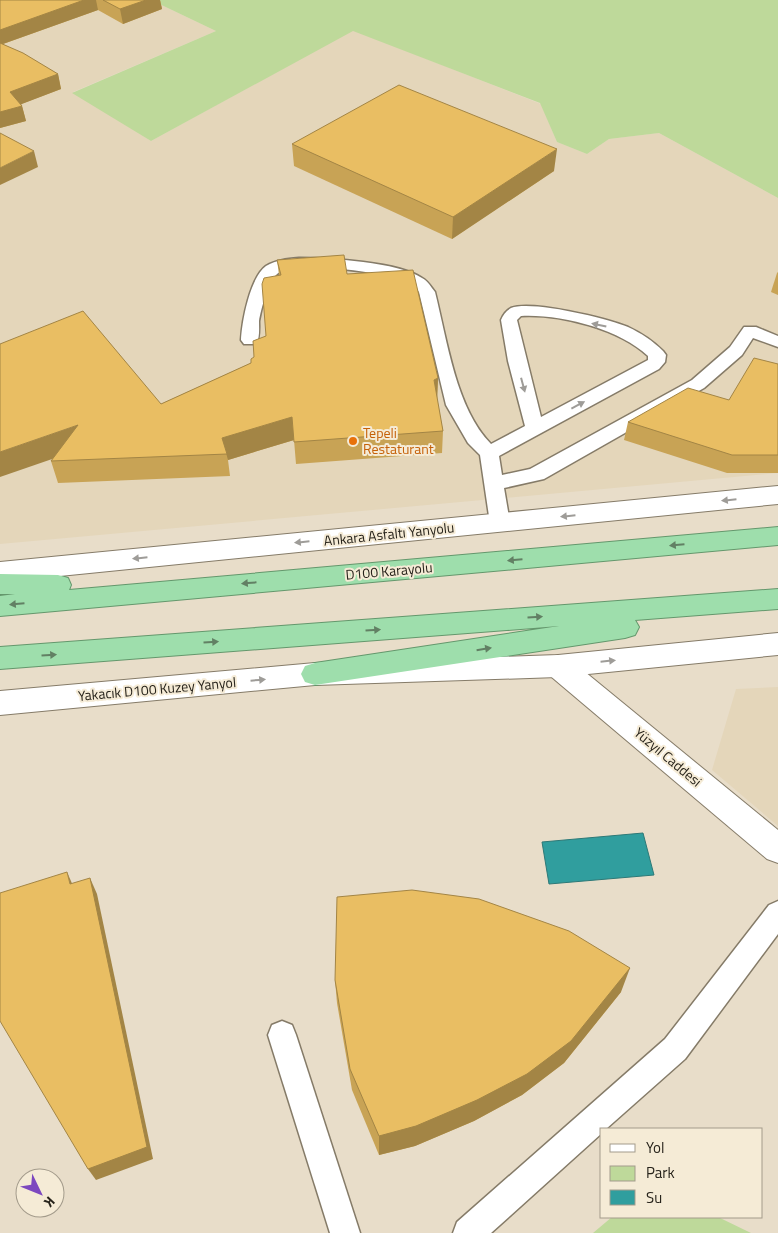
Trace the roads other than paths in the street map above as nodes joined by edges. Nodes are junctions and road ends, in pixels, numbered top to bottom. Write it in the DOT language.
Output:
graph roads {
  1 [pos="250,340"];
  2 [pos="778,342"];
  3 [pos="535,428"];
  4 [pos="488,453"];
  5 [pos="494,482"];
  6 [pos="778,495"];
  7 [pos="500,523"];
  8 [pos="778,536"];
  9 [pos="0,572"];
  10 [pos="0,584"];
  11 [pos="202,588"];
  12 [pos="778,599"];
  13 [pos="778,603"];
  14 [pos="0,606"];
  15 [pos="778,644"];
  16 [pos="0,658"];
  17 [pos="558,666"];
  18 [pos="315,674"];
  19 [pos="0,703"];
  20 [pos="778,849"];
  21 [pos="778,913"];
  22 [pos="282,1035"];
  23 [pos="345,1233"];
  24 [pos="468,1233"];
  1 -- 4 [label="lane"];
  2 -- 5 [label="lane"];
  3 -- 3 [label="lane, one-way"];
  3 -- 4 [label="lane"];
  4 -- 5 [label="lane"];
  5 -- 7 [label="lane"];
  6 -- 7 [label="main road, Ankara Asfaltı Yanyolu, one-way"];
  7 -- 9 [label="main road, Ankara Asfaltı Yanyolu, one-way"];
  8 -- 11 [label="highway, D100 Karayolu, one-way"];
  10 -- 11 [label="highway"];
  11 -- 14 [label="highway, D100 Karayolu, one-way"];
  16 -- 12 [label="highway, one-way"];
  18 -- 13 [label="highway, one-way"];
  17 -- 15 [label="main road, one-way"];
  17 -- 18 [label="main road"];
  17 -- 20 [label="main road, Yüzyıl Caddesi"];
  19 -- 18 [label="main road, Yakacık D100 Kuzey Yanyol, one-way"];
  21 -- 24 [label="lane"];
  22 -- 23 [label="lane"];
}
